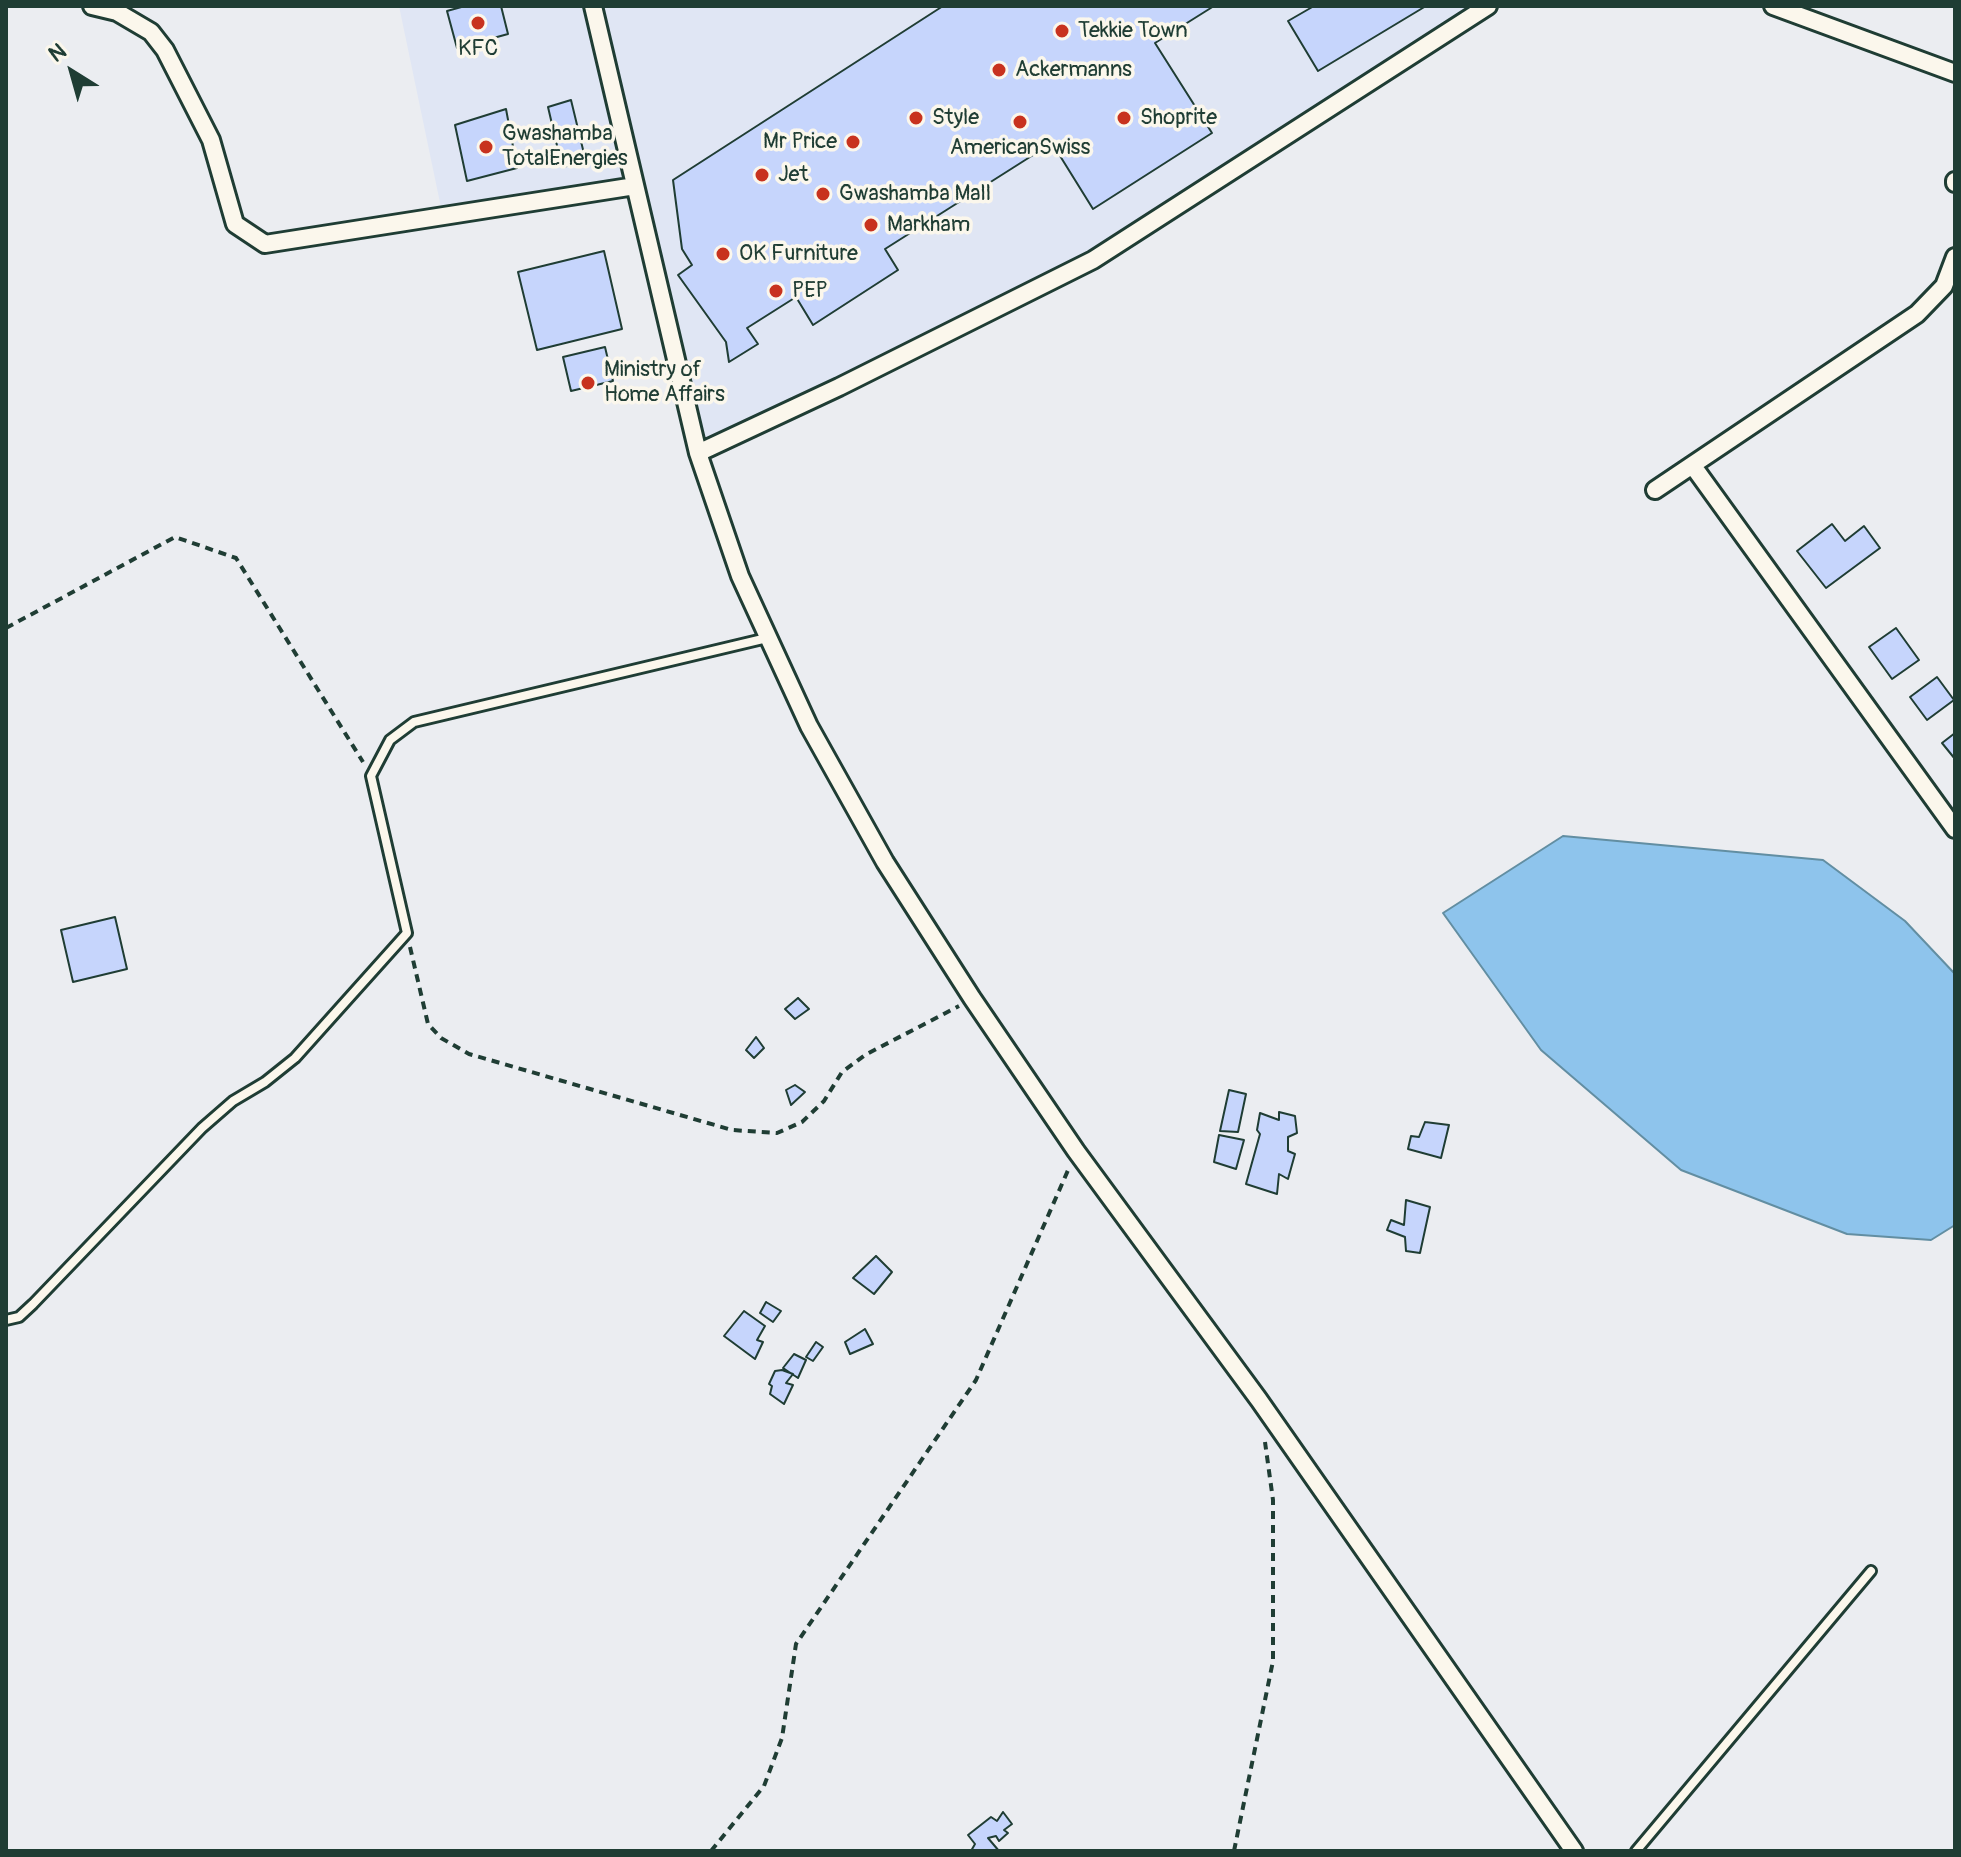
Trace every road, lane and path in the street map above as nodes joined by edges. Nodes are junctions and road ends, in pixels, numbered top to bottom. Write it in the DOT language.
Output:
graph roads {
  1 [pos="92,6"];
  2 [pos="593,6"];
  3 [pos="1488,6"];
  4 [pos="1773,6"];
  5 [pos="1955,73"];
  6 [pos="635,186"];
  7 [pos="1955,257"];
  8 [pos="1944,286"];
  9 [pos="1955,300"];
  10 [pos="698,453"];
  11 [pos="1693,466"];
  12 [pos="1655,490"];
  13 [pos="6,628"];
  14 [pos="767,638"];
  15 [pos="371,776"];
  16 [pos="1955,829"];
  17 [pos="407,933"];
  18 [pos="972,998"];
  19 [pos="1076,1151"];
  20 [pos="6,1320"];
  21 [pos="1259,1400"];
  22 [pos="1871,1571"];
  23 [pos="711,1851"];
  24 [pos="1234,1851"];
  25 [pos="1574,1851"];
  26 [pos="1636,1851"];
  1 -- 6 [label="street"];
  2 -- 6 [label="street"];
  3 -- 10 [label="street"];
  4 -- 5 [label="street"];
  6 -- 10 [label="street"];
  7 -- 8 [label="street"];
  8 -- 9 [label="street"];
  8 -- 11 [label="street"];
  10 -- 14 [label="street"];
  11 -- 12 [label="street"];
  11 -- 16 [label="street"];
  13 -- 15 [label="path"];
  14 -- 15 [label="lane"];
  14 -- 18 [label="street"];
  15 -- 17 [label="lane"];
  17 -- 18 [label="path"];
  17 -- 20 [label="lane"];
  18 -- 19 [label="street"];
  19 -- 21 [label="street"];
  19 -- 23 [label="path"];
  21 -- 24 [label="path"];
  21 -- 25 [label="street"];
  22 -- 26 [label="lane"];
}
